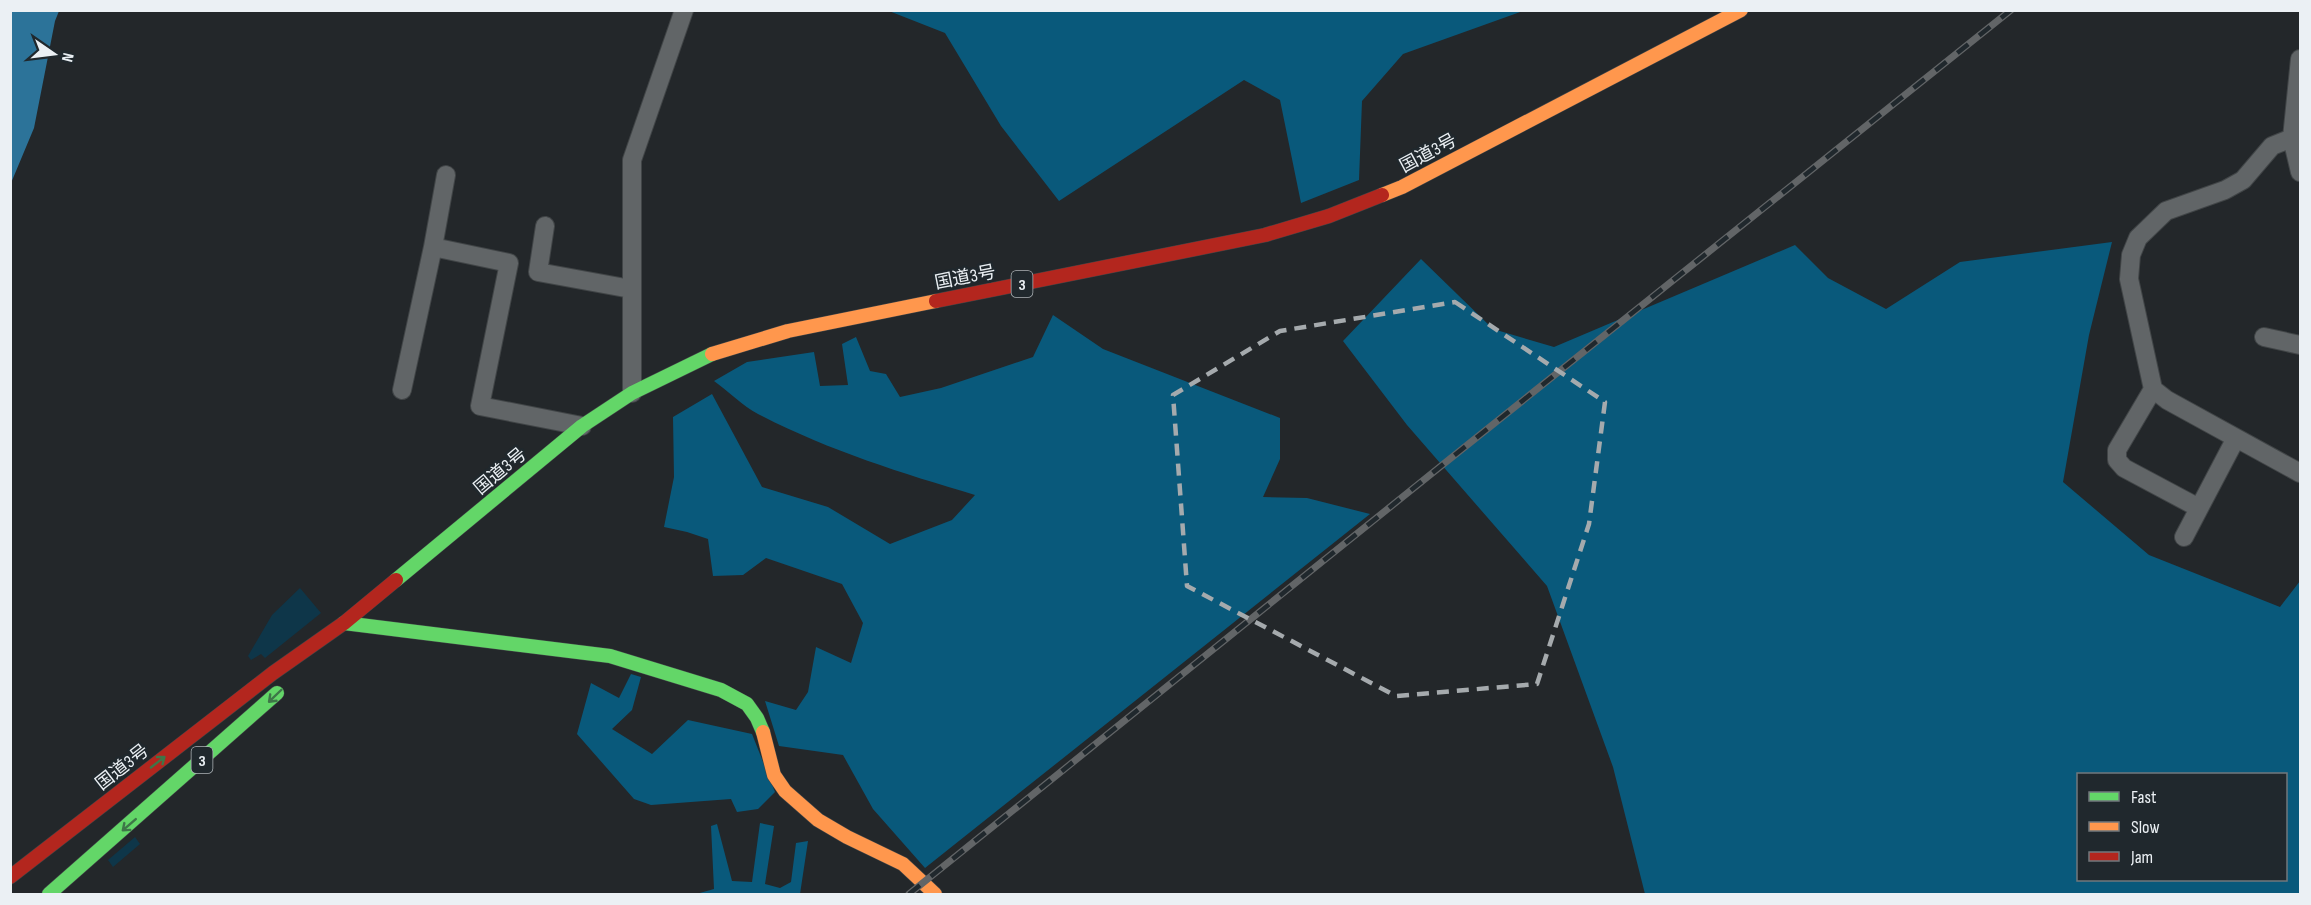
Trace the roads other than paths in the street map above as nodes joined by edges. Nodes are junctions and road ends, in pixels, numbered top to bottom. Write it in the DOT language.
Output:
graph roads {
  1 [pos="684,10"];
  2 [pos="1710,10"];
  3 [pos="1741,10"];
  4 [pos="1719,22"];
  5 [pos="2301,59"];
  6 [pos="2292,138"];
  7 [pos="2301,171"];
  8 [pos="446,175"];
  9 [pos="545,226"];
  10 [pos="433,247"];
  11 [pos="631,289"];
  12 [pos="2264,337"];
  13 [pos="2301,345"];
  14 [pos="2153,389"];
  15 [pos="402,390"];
  16 [pos="633,393"];
  17 [pos="582,426"];
  18 [pos="2236,438"];
  19 [pos="2301,473"];
  20 [pos="2199,508"];
  21 [pos="2184,537"];
  22 [pos="344,623"];
  23 [pos="10,877"];
  24 [pos="51,893"];
  25 [pos="935,894"];
  1 -- 11 [label="street"];
  2 -- 4 [label="main road"];
  3 -- 4 [label="main road, 国道3号 / 3"];
  4 -- 16 [label="main road, 国道3号 / 3"];
  5 -- 6 [label="street"];
  6 -- 7 [label="street"];
  6 -- 14 [label="street"];
  8 -- 10 [label="street"];
  9 -- 11 [label="street"];
  10 -- 15 [label="street"];
  10 -- 17 [label="street"];
  11 -- 16 [label="street"];
  12 -- 13 [label="street"];
  14 -- 18 [label="street"];
  14 -- 20 [label="street"];
  16 -- 17 [label="main road, 国道3号 / 3"];
  17 -- 22 [label="main road, 国道3号 / 3"];
  18 -- 19 [label="street"];
  18 -- 20 [label="street"];
  20 -- 21 [label="street"];
  23 -- 22 [label="main road, 国道3号 / 3, one-way"];
  22 -- 24 [label="main road, 国道3号 / 3, one-way"];
  22 -- 25 [label="main road"];
}
